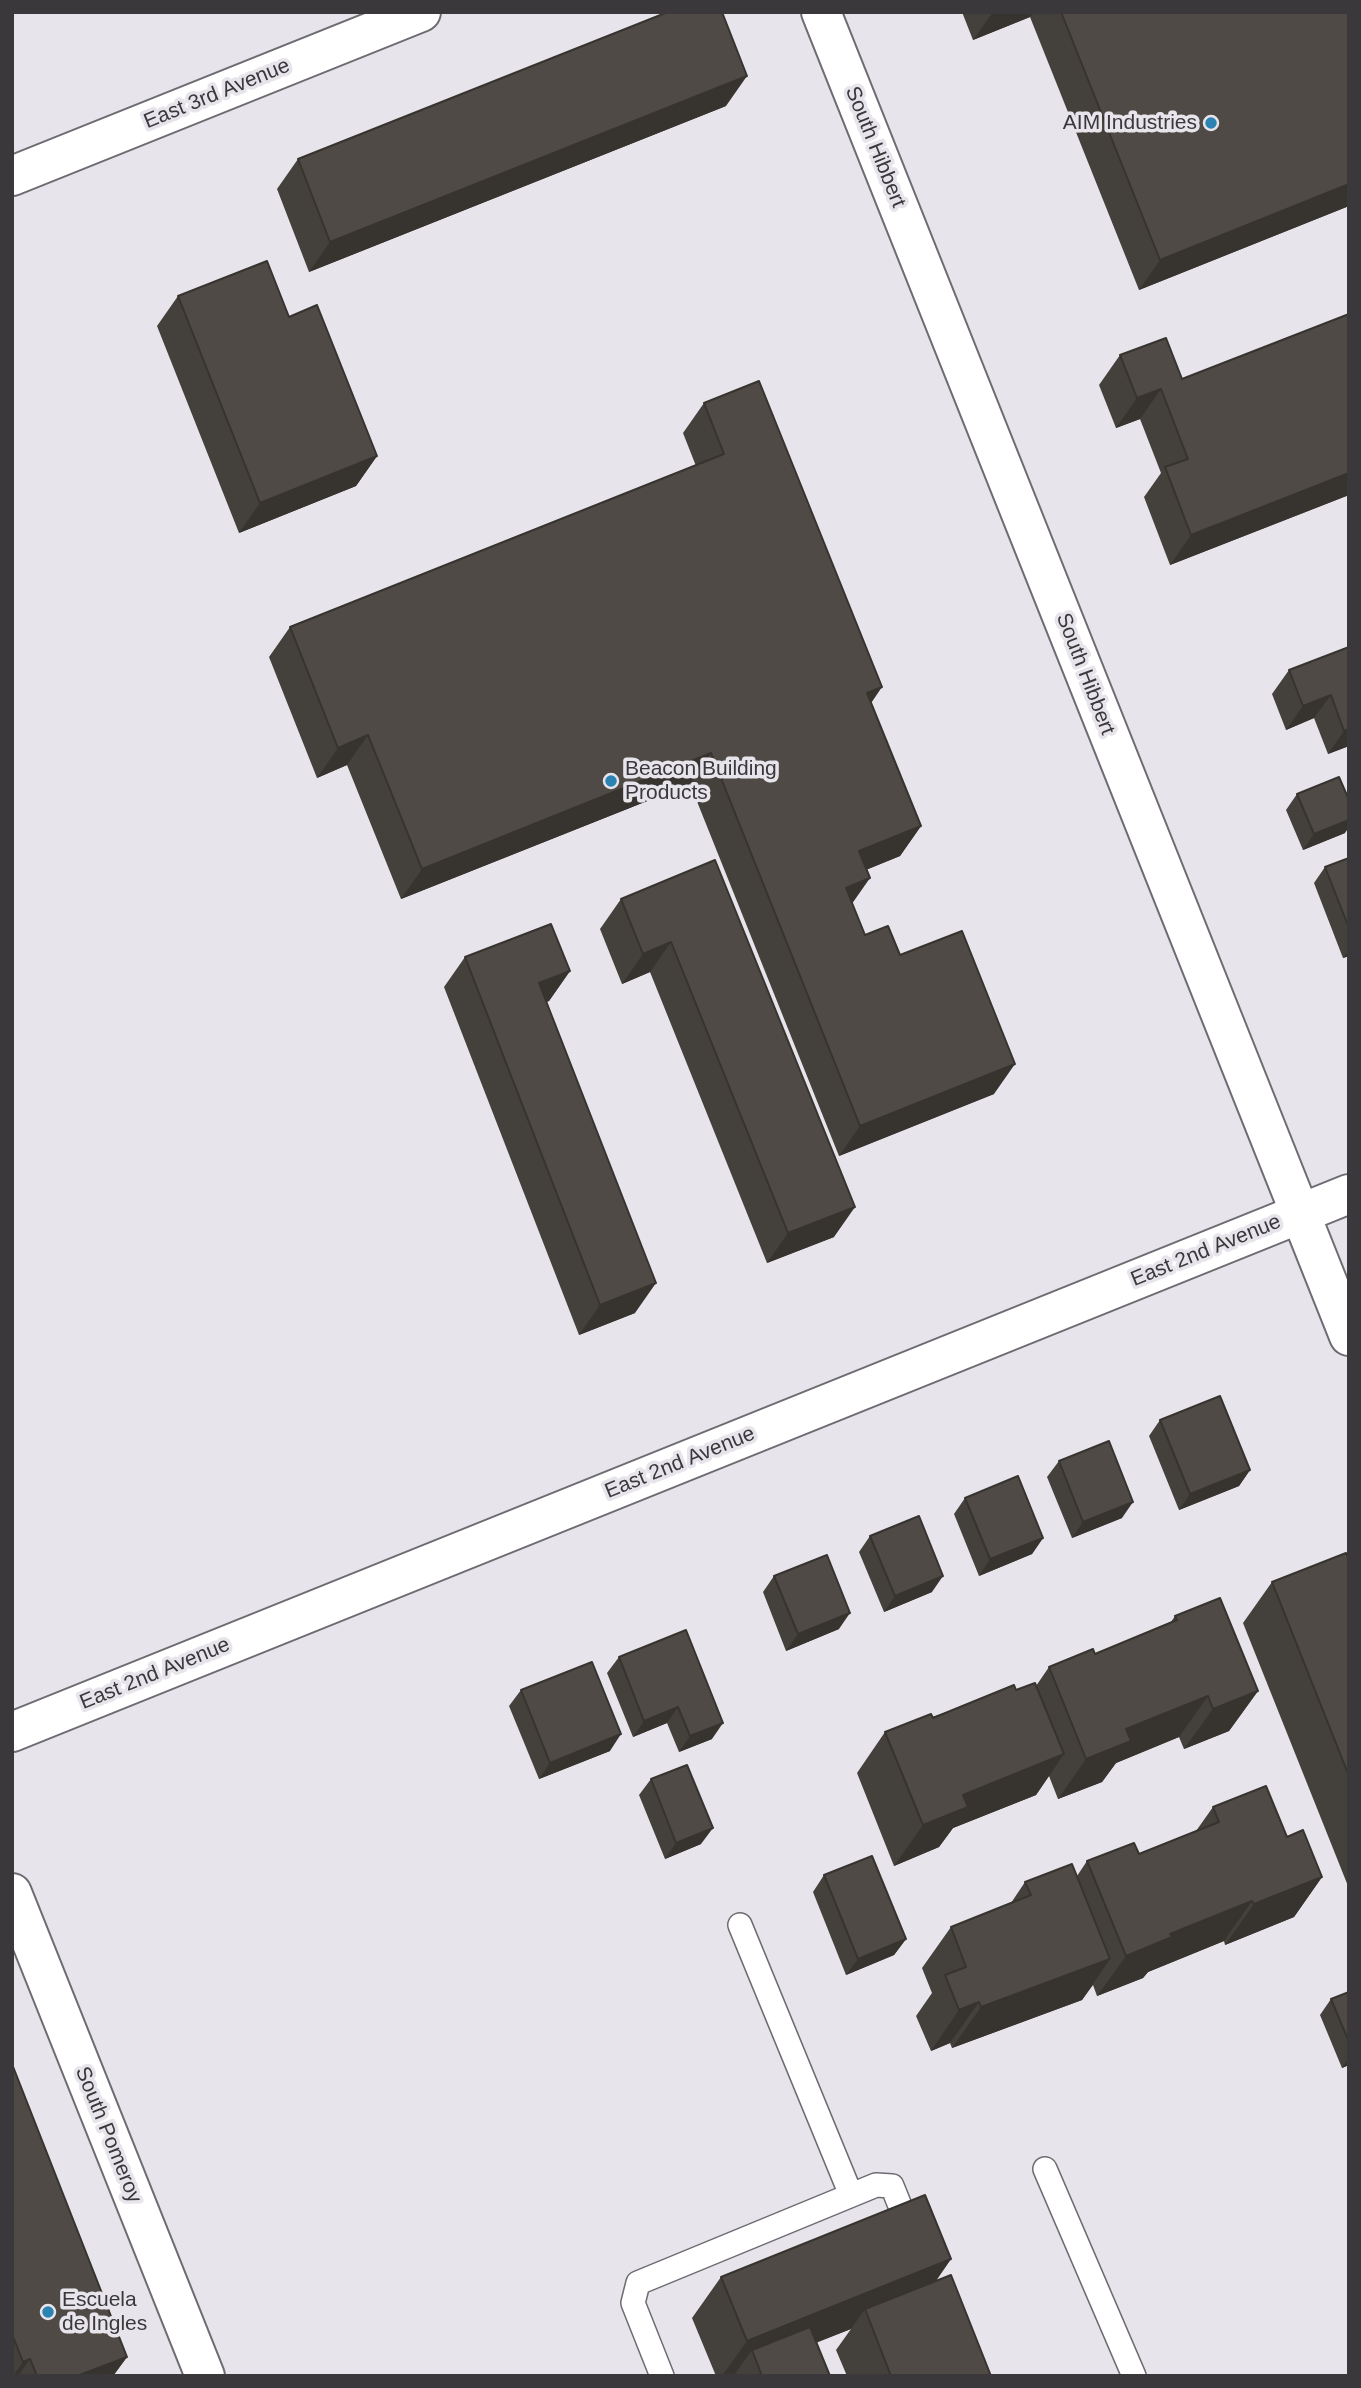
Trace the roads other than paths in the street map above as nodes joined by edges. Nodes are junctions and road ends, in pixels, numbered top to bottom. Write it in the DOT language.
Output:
graph roads {
  1 [pos="421,12"];
  2 [pos="821,12"];
  3 [pos="12,176"];
  4 [pos="1349,1194"];
  5 [pos="1300,1213"];
  6 [pos="1349,1336"];
  7 [pos="12,1732"];
  8 [pos="12,1893"];
  9 [pos="740,1925"];
  10 [pos="1045,2169"];
  11 [pos="851,2195"];
  12 [pos="918,2249"];
  13 [pos="205,2376"];
  14 [pos="662,2376"];
  15 [pos="1135,2376"];
  1 -- 3 [label="street, East 3rd Avenue"];
  2 -- 5 [label="street, South Hibbert"];
  4 -- 5 [label="street, East 2nd Avenue"];
  5 -- 6 [label="street, South Hibbert"];
  5 -- 7 [label="street, East 2nd Avenue"];
  8 -- 13 [label="street, South Pomeroy"];
  9 -- 11 [label="lane"];
  10 -- 15 [label="lane"];
  11 -- 12 [label="lane"];
  11 -- 14 [label="lane"];
}
